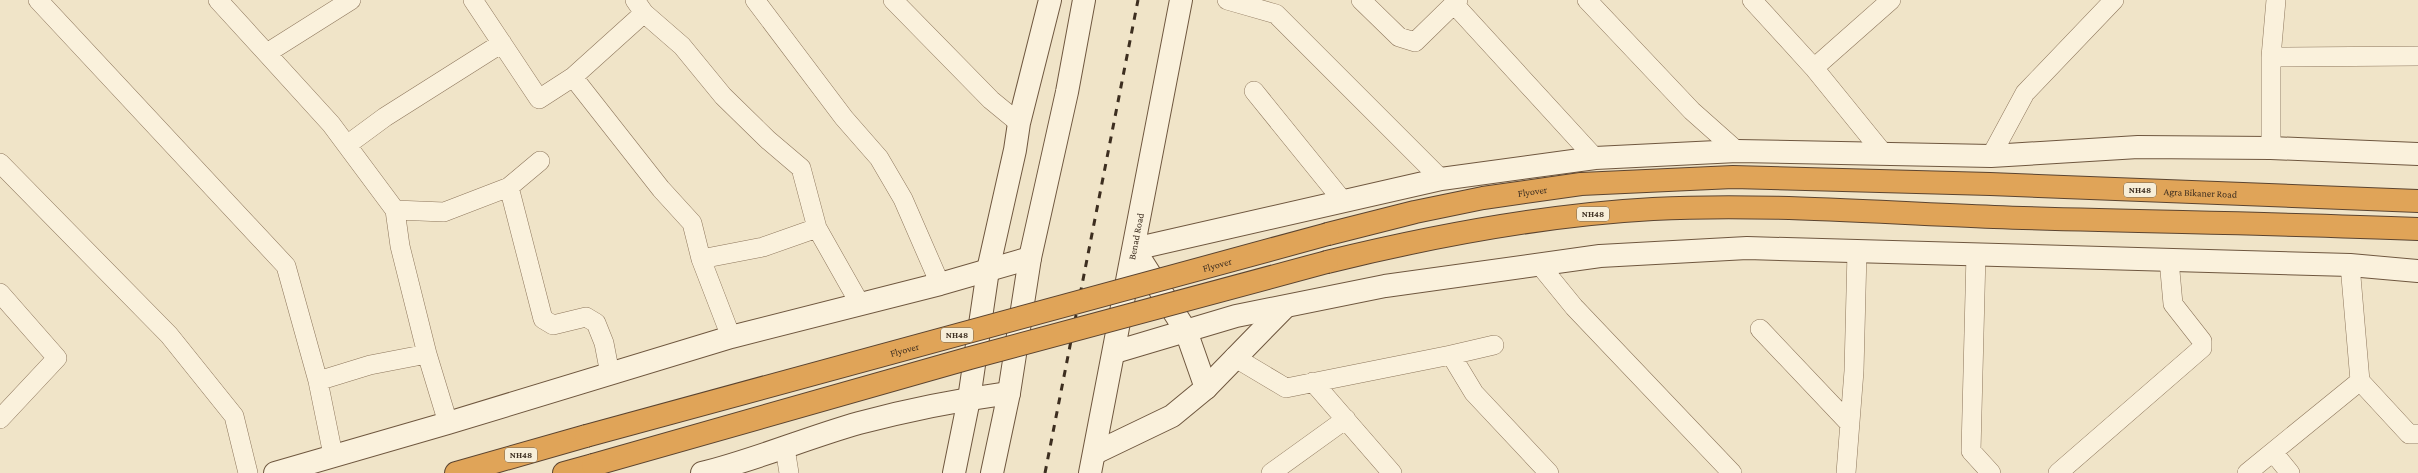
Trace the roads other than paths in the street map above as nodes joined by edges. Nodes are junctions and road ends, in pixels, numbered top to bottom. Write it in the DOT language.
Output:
graph roads {
  1 [pos="38,0"];
  2 [pos="218,0"];
  3 [pos="351,0"];
  4 [pos="473,0"];
  5 [pos="755,0"];
  6 [pos="893,0"];
  7 [pos="1050,0"];
  8 [pos="1084,0"];
  9 [pos="1181,0"];
  10 [pos="1227,0"];
  11 [pos="1361,0"];
  12 [pos="1587,0"];
  13 [pos="1752,0"];
  14 [pos="1891,0"];
  15 [pos="2114,0"];
  16 [pos="2276,0"];
  17 [pos="1456,2"];
  18 [pos="639,6"];
  19 [pos="502,43"];
  20 [pos="267,53"];
  21 [pos="2418,56"];
  22 [pos="2271,57"];
  23 [pos="1814,68"];
  24 [pos="573,77"];
  25 [pos="1254,91"];
  26 [pos="1019,124"];
  27 [pos="347,145"];
  28 [pos="2271,148"];
  29 [pos="1737,152"];
  30 [pos="1883,153"];
  31 [pos="2418,154"];
  32 [pos="1991,156"];
  33 [pos="1595,158"];
  34 [pos="540,161"];
  35 [pos="0,163"];
  36 [pos="1441,179"];
  37 [pos="1862,181"];
  38 [pos="509,187"];
  39 [pos="1343,201"];
  40 [pos="2418,201"];
  41 [pos="395,210"];
  42 [pos="817,228"];
  43 [pos="2418,229"];
  44 [pos="1134,249"];
  45 [pos="1857,252"];
  46 [pos="1976,254"];
  47 [pos="1030,258"];
  48 [pos="701,259"];
  49 [pos="2168,260"];
  50 [pos="1539,264"];
  51 [pos="2350,265"];
  52 [pos="988,270"];
  53 [pos="2418,271"];
  54 [pos="940,284"];
  55 [pos="0,292"];
  56 [pos="860,304"];
  57 [pos="1284,308"];
  58 [pos="1760,329"];
  59 [pos="1186,331"];
  60 [pos="731,337"];
  61 [pos="1494,345"];
  62 [pos="1115,352"];
  63 [pos="427,354"];
  64 [pos="1451,355"];
  65 [pos="1234,357"];
  66 [pos="610,374"];
  67 [pos="318,381"];
  68 [pos="2360,381"];
  69 [pos="1314,382"];
  70 [pos="1206,388"];
  71 [pos="1008,394"];
  72 [pos="969,399"];
  73 [pos="0,419"];
  74 [pos="1346,419"];
  75 [pos="448,423"];
  76 [pos="1850,424"];
  77 [pos="2418,434"];
  78 [pos="785,448"];
  79 [pos="2273,452"];
  80 [pos="333,455"];
  81 [pos="1093,463"];
  82 [pos="248,473"];
  83 [pos="275,473"];
  84 [pos="456,473"];
  85 [pos="564,473"];
  86 [pos="702,473"];
  87 [pos="789,473"];
  88 [pos="954,473"];
  89 [pos="992,473"];
  90 [pos="1271,473"];
  91 [pos="1392,473"];
  92 [pos="1549,473"];
  93 [pos="1732,473"];
  94 [pos="1846,473"];
  95 [pos="1991,473"];
  96 [pos="2058,473"];
  97 [pos="2247,473"];
  98 [pos="2290,473"];
  1 -- 67 [label="street"];
  2 -- 20 [label="street"];
  3 -- 20 [label="street"];
  4 -- 19 [label="street"];
  5 -- 54 [label="street"];
  6 -- 26 [label="street"];
  7 -- 26 [label="main road"];
  8 -- 47 [label="main road"];
  9 -- 44 [label="main road, Benad Road"];
  10 -- 36 [label="street"];
  11 -- 17 [label="street"];
  12 -- 29 [label="street"];
  13 -- 23 [label="street"];
  14 -- 23 [label="street"];
  15 -- 32 [label="street"];
  16 -- 22 [label="street"];
  17 -- 33 [label="street"];
  18 -- 24 [label="street"];
  18 -- 42 [label="street"];
  19 -- 24 [label="street"];
  19 -- 27 [label="street"];
  20 -- 27 [label="street"];
  21 -- 22 [label="street"];
  22 -- 28 [label="street"];
  23 -- 30 [label="street"];
  24 -- 48 [label="street"];
  25 -- 39 [label="street"];
  26 -- 52 [label="main road"];
  27 -- 41 [label="street"];
  28 -- 31 [label="main road"];
  28 -- 32 [label="main road"];
  29 -- 30 [label="main road"];
  29 -- 33 [label="main road"];
  30 -- 32 [label="main road"];
  33 -- 36 [label="main road"];
  34 -- 38 [label="street"];
  35 -- 82 [label="street"];
  36 -- 39 [label="main road"];
  37 -- 40 [label="highway, Agra Bikaner Road / NH48"];
  37 -- 84 [label="highway, Flyover / NH48, bridge"];
  38 -- 41 [label="street"];
  38 -- 66 [label="street"];
  39 -- 44 [label="main road"];
  41 -- 63 [label="street"];
  42 -- 48 [label="street"];
  42 -- 56 [label="street"];
  43 -- 85 [label="highway, NH48, bridge"];
  44 -- 59 [label="main road"];
  44 -- 62 [label="main road, Benad Road"];
  45 -- 46 [label="main road"];
  45 -- 50 [label="main road"];
  45 -- 76 [label="street"];
  46 -- 49 [label="main road"];
  46 -- 95 [label="street"];
  47 -- 52 [label="main road"];
  47 -- 71 [label="main road"];
  48 -- 60 [label="street"];
  49 -- 51 [label="main road"];
  49 -- 96 [label="street"];
  50 -- 57 [label="main road"];
  50 -- 93 [label="street"];
  51 -- 53 [label="main road"];
  51 -- 68 [label="street"];
  52 -- 54 [label="main road"];
  52 -- 72 [label="main road"];
  54 -- 56 [label="main road"];
  55 -- 73 [label="street"];
  56 -- 60 [label="main road"];
  57 -- 59 [label="main road"];
  57 -- 65 [label="main road"];
  58 -- 76 [label="street"];
  59 -- 62 [label="main road"];
  59 -- 70 [label="main road"];
  60 -- 66 [label="main road"];
  61 -- 64 [label="street"];
  62 -- 81 [label="main road, Benad Road"];
  63 -- 67 [label="street"];
  63 -- 75 [label="street"];
  64 -- 69 [label="street"];
  64 -- 92 [label="street"];
  65 -- 69 [label="street"];
  65 -- 70 [label="main road"];
  66 -- 75 [label="main road"];
  67 -- 80 [label="street"];
  68 -- 77 [label="street"];
  68 -- 79 [label="street"];
  69 -- 74 [label="street"];
  70 -- 81 [label="main road"];
  71 -- 72 [label="main road"];
  71 -- 89 [label="main road"];
  72 -- 78 [label="main road"];
  72 -- 88 [label="main road"];
  74 -- 90 [label="street"];
  74 -- 91 [label="street"];
  75 -- 80 [label="main road"];
  76 -- 94 [label="street"];
  78 -- 86 [label="main road"];
  78 -- 87 [label="street"];
  79 -- 97 [label="street"];
  79 -- 98 [label="street"];
  80 -- 83 [label="main road"];
}
